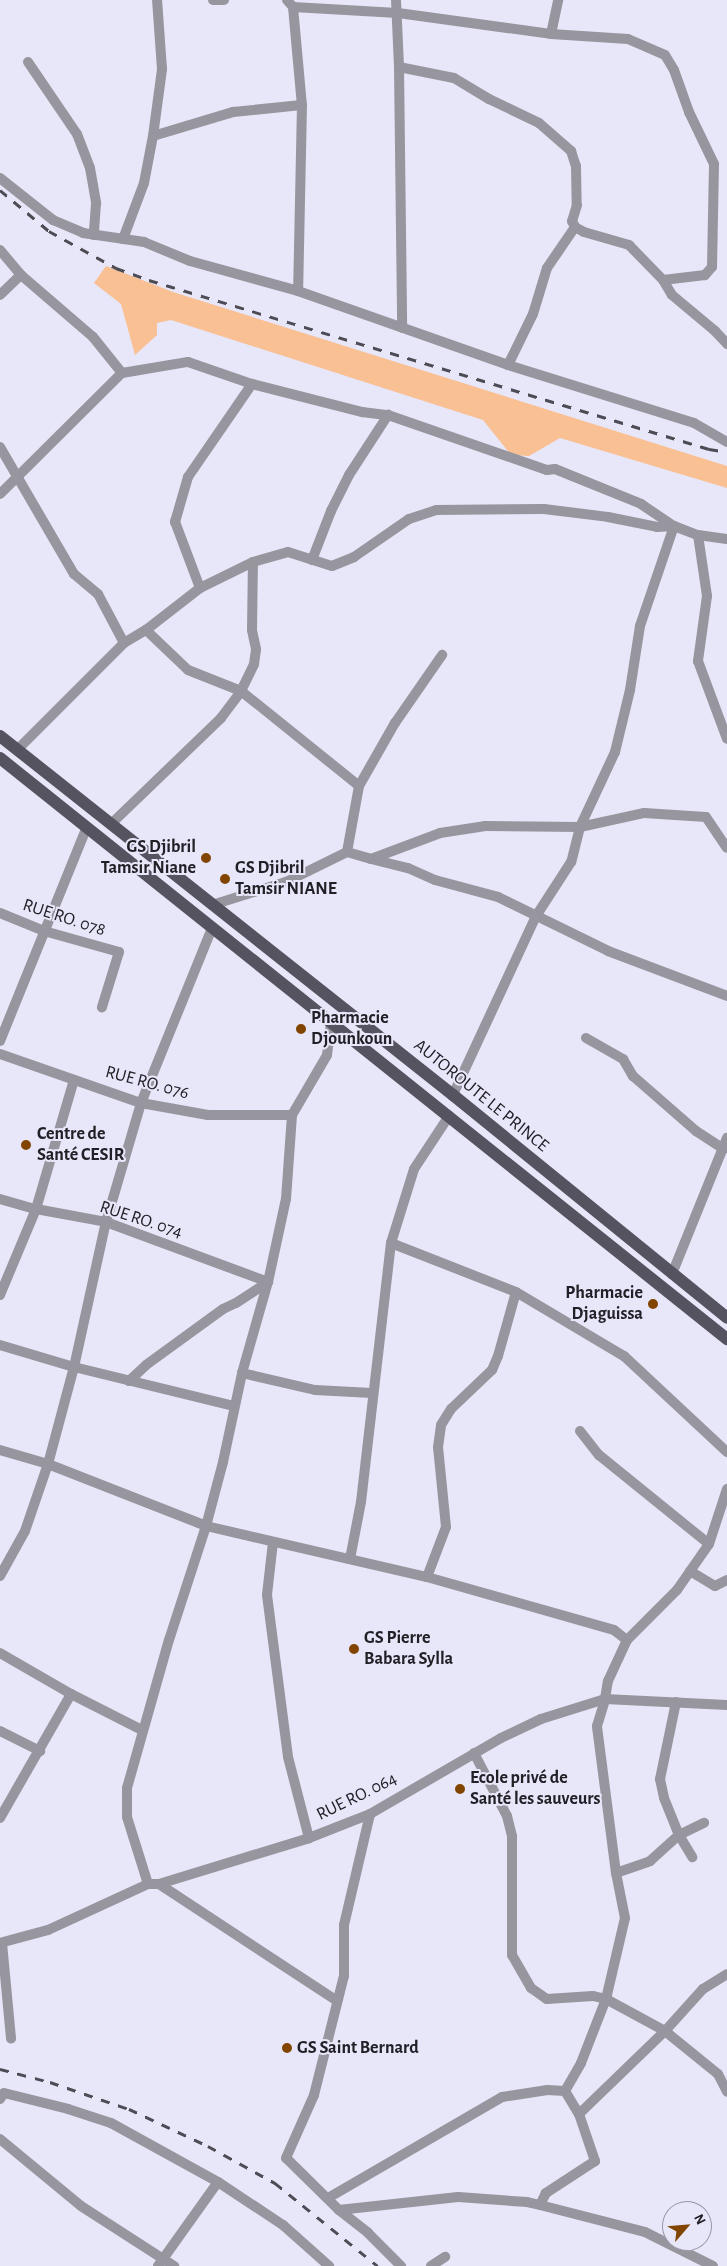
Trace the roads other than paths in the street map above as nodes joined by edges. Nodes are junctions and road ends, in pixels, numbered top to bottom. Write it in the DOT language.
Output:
graph roads {
  1 [pos="158,0"];
  2 [pos="213,0"];
  3 [pos="224,0"];
  4 [pos="396,0"];
  5 [pos="558,0"];
  6 [pos="290,4"];
  7 [pos="398,13"];
  8 [pos="551,34"];
  9 [pos="28,62"];
  10 [pos="399,67"];
  11 [pos="302,105"];
  12 [pos="153,136"];
  13 [pos="0,178"];
  14 [pos="575,227"];
  15 [pos="94,235"];
  16 [pos="123,239"];
  17 [pos="0,250"];
  18 [pos="20,275"];
  19 [pos="663,280"];
  20 [pos="298,291"];
  21 [pos="0,295"];
  22 [pos="402,328"];
  23 [pos="727,344"];
  24 [pos="508,365"];
  25 [pos="122,373"];
  26 [pos="252,384"];
  27 [pos="388,415"];
  28 [pos="727,442"];
  29 [pos="0,447"];
  30 [pos="17,476"];
  31 [pos="0,494"];
  32 [pos="674,526"];
  33 [pos="698,535"];
  34 [pos="727,539"];
  35 [pos="312,560"];
  36 [pos="252,562"];
  37 [pos="200,588"];
  38 [pos="146,630"];
  39 [pos="124,643"];
  40 [pos="442,655"];
  41 [pos="241,691"];
  42 [pos="0,736"];
  43 [pos="727,739"];
  44 [pos="17,750"];
  45 [pos="0,758"];
  46 [pos="360,786"];
  47 [pos="111,824"];
  48 [pos="87,827"];
  49 [pos="580,827"];
  50 [pos="727,848"];
  51 [pos="347,852"];
  52 [pos="371,860"];
  53 [pos="212,905"];
  54 [pos="0,913"];
  55 [pos="536,916"];
  56 [pos="212,928"];
  57 [pos="44,931"];
  58 [pos="727,996"];
  59 [pos="102,1007"];
  60 [pos="331,1020"];
  61 [pos="586,1038"];
  62 [pos="0,1041"];
  63 [pos="0,1054"];
  64 [pos="74,1080"];
  65 [pos="453,1095"];
  66 [pos="141,1103"];
  67 [pos="292,1116"];
  68 [pos="449,1116"];
  69 [pos="727,1138"];
  70 [pos="724,1149"];
  71 [pos="0,1199"];
  72 [pos="36,1209"];
  73 [pos="106,1222"];
  74 [pos="392,1243"];
  75 [pos="672,1274"];
  76 [pos="268,1282"];
  77 [pos="516,1292"];
  78 [pos="0,1295"];
  79 [pos="727,1318"];
  80 [pos="727,1339"];
  81 [pos="0,1345"];
  82 [pos="74,1367"];
  83 [pos="242,1373"];
  84 [pos="129,1381"];
  85 [pos="372,1393"];
  86 [pos="234,1406"];
  87 [pos="580,1432"];
  88 [pos="0,1450"];
  89 [pos="727,1452"];
  90 [pos="48,1464"];
  91 [pos="727,1489"];
  92 [pos="206,1526"];
  93 [pos="273,1542"];
  94 [pos="709,1544"];
  95 [pos="350,1560"];
  96 [pos="690,1571"];
  97 [pos="0,1576"];
  98 [pos="427,1577"];
  99 [pos="727,1580"];
  100 [pos="627,1640"];
  101 [pos="0,1653"];
  102 [pos="72,1694"];
  103 [pos="606,1699"];
  104 [pos="676,1702"];
  105 [pos="727,1705"];
  106 [pos="142,1730"];
  107 [pos="0,1731"];
  108 [pos="40,1751"];
  109 [pos="474,1753"];
  110 [pos="370,1814"];
  111 [pos="0,1818"];
  112 [pos="704,1823"];
  113 [pos="680,1835"];
  114 [pos="309,1838"];
  115 [pos="692,1858"];
  116 [pos="616,1873"];
  117 [pos="148,1884"];
  118 [pos="159,1884"];
  119 [pos="1,1943"];
  120 [pos="727,1974"];
  121 [pos="606,1999"];
  122 [pos="337,2001"];
  123 [pos="665,2031"];
  124 [pos="11,2039"];
  125 [pos="565,2091"];
  126 [pos="727,2092"];
  127 [pos="0,2099"];
  128 [pos="579,2114"];
  129 [pos="0,2139"];
  130 [pos="218,2182"];
  131 [pos="328,2198"];
  132 [pos="540,2205"];
  133 [pos="339,2210"];
  134 [pos="445,2257"];
  135 [pos="161,2262"];
  136 [pos="174,2266"];
  137 [pos="329,2266"];
  138 [pos="401,2266"];
  139 [pos="431,2266"];
  140 [pos="713,2266"];
  1 -- 12 [label="street"];
  2 -- 3 [label="street"];
  4 -- 7 [label="street"];
  5 -- 8 [label="street"];
  6 -- 7 [label="street"];
  6 -- 11 [label="street"];
  7 -- 8 [label="street"];
  7 -- 10 [label="street"];
  8 -- 19 [label="street"];
  9 -- 15 [label="street"];
  10 -- 14 [label="street"];
  10 -- 22 [label="street"];
  11 -- 12 [label="street"];
  11 -- 20 [label="street"];
  12 -- 16 [label="street"];
  13 -- 15 [label="street"];
  14 -- 19 [label="street"];
  14 -- 24 [label="street"];
  15 -- 16 [label="street"];
  16 -- 20 [label="street"];
  17 -- 18 [label="street"];
  18 -- 21 [label="street"];
  18 -- 25 [label="street"];
  19 -- 23 [label="street"];
  20 -- 22 [label="street"];
  22 -- 24 [label="street"];
  24 -- 28 [label="street"];
  25 -- 26 [label="street"];
  25 -- 30 [label="street"];
  26 -- 27 [label="street"];
  26 -- 37 [label="street"];
  27 -- 32 [label="street"];
  27 -- 35 [label="street"];
  29 -- 30 [label="street"];
  30 -- 31 [label="street"];
  30 -- 39 [label="street"];
  32 -- 33 [label="street"];
  32 -- 35 [label="street"];
  32 -- 49 [label="street"];
  33 -- 34 [label="street"];
  33 -- 43 [label="street"];
  35 -- 36 [label="street"];
  36 -- 37 [label="street"];
  36 -- 41 [label="street"];
  37 -- 38 [label="street"];
  38 -- 39 [label="street"];
  38 -- 41 [label="street"];
  39 -- 44 [label="street"];
  40 -- 46 [label="street"];
  41 -- 46 [label="street"];
  41 -- 47 [label="street"];
  42 -- 44 [label="main road, AUTOROUTE LE PRINCE"];
  44 -- 47 [label="main road, AUTOROUTE LE PRINCE"];
  45 -- 48 [label="main road, AUTOROUTE LE PRINCE"];
  46 -- 51 [label="street"];
  47 -- 53 [label="main road, AUTOROUTE LE PRINCE"];
  48 -- 56 [label="main road, AUTOROUTE LE PRINCE"];
  48 -- 57 [label="street"];
  49 -- 50 [label="street"];
  49 -- 52 [label="street"];
  49 -- 55 [label="street"];
  51 -- 52 [label="street"];
  51 -- 53 [label="street"];
  52 -- 55 [label="street"];
  53 -- 65 [label="main road, AUTOROUTE LE PRINCE"];
  54 -- 57 [label="street, RUE RO. 078"];
  55 -- 58 [label="street"];
  55 -- 65 [label="street"];
  56 -- 60 [label="main road, AUTOROUTE LE PRINCE"];
  56 -- 66 [label="street"];
  57 -- 59 [label="street, RUE RO. 078"];
  57 -- 62 [label="street"];
  60 -- 67 [label="street"];
  60 -- 68 [label="main road, AUTOROUTE LE PRINCE"];
  61 -- 70 [label="street"];
  63 -- 64 [label="street, RUE RO. 076"];
  64 -- 66 [label="street, RUE RO. 076"];
  64 -- 72 [label="street"];
  65 -- 75 [label="main road, AUTOROUTE LE PRINCE"];
  66 -- 67 [label="street, RUE RO. 076"];
  66 -- 73 [label="street"];
  67 -- 76 [label="street"];
  68 -- 74 [label="street"];
  68 -- 80 [label="main road, AUTOROUTE LE PRINCE"];
  69 -- 70 [label="street"];
  70 -- 75 [label="street"];
  71 -- 72 [label="street, RUE RO. 074"];
  72 -- 73 [label="street, RUE RO. 074"];
  72 -- 78 [label="street"];
  73 -- 76 [label="street, RUE RO. 074"];
  73 -- 82 [label="street"];
  74 -- 77 [label="street"];
  74 -- 85 [label="street"];
  75 -- 79 [label="main road, AUTOROUTE LE PRINCE"];
  76 -- 83 [label="street"];
  76 -- 84 [label="street"];
  77 -- 89 [label="street"];
  77 -- 98 [label="street"];
  81 -- 82 [label="street"];
  82 -- 84 [label="street"];
  82 -- 90 [label="street"];
  83 -- 85 [label="street"];
  83 -- 86 [label="street"];
  84 -- 86 [label="street"];
  85 -- 95 [label="street"];
  86 -- 92 [label="street"];
  87 -- 94 [label="street"];
  88 -- 90 [label="street"];
  90 -- 92 [label="street"];
  90 -- 97 [label="street"];
  91 -- 94 [label="street"];
  92 -- 93 [label="street"];
  92 -- 106 [label="street"];
  93 -- 95 [label="street"];
  93 -- 114 [label="street"];
  94 -- 96 [label="street"];
  95 -- 98 [label="street"];
  96 -- 99 [label="street"];
  96 -- 100 [label="street"];
  98 -- 100 [label="street"];
  100 -- 103 [label="street"];
  101 -- 102 [label="street"];
  102 -- 106 [label="street"];
  102 -- 108 [label="street"];
  103 -- 104 [label="street, RUE RO. 064"];
  103 -- 109 [label="street, RUE RO. 064"];
  103 -- 116 [label="street"];
  104 -- 105 [label="street, RUE RO. 064"];
  104 -- 113 [label="street"];
  106 -- 117 [label="street"];
  107 -- 108 [label="street"];
  108 -- 111 [label="street"];
  109 -- 110 [label="street, RUE RO. 064"];
  109 -- 121 [label="street"];
  110 -- 114 [label="street, RUE RO. 064"];
  110 -- 122 [label="street"];
  112 -- 113 [label="street"];
  113 -- 115 [label="street"];
  113 -- 116 [label="street"];
  114 -- 118 [label="street, RUE RO. 064"];
  116 -- 121 [label="street"];
  117 -- 118 [label="street, RUE RO. 064"];
  117 -- 119 [label="street, RUE RO. 064"];
  118 -- 122 [label="street"];
  119 -- 124 [label="street"];
  120 -- 123 [label="street"];
  121 -- 123 [label="street"];
  121 -- 125 [label="street"];
  122 -- 131 [label="street"];
  123 -- 126 [label="street"];
  123 -- 128 [label="street"];
  125 -- 128 [label="street"];
  125 -- 131 [label="street"];
  127 -- 130 [label="street"];
  128 -- 132 [label="street"];
  129 -- 135 [label="street"];
  130 -- 135 [label="street"];
  130 -- 137 [label="street"];
  131 -- 133 [label="street"];
  132 -- 133 [label="street"];
  132 -- 140 [label="street"];
  133 -- 138 [label="street"];
  134 -- 139 [label="street"];
  135 -- 136 [label="street"];
}
